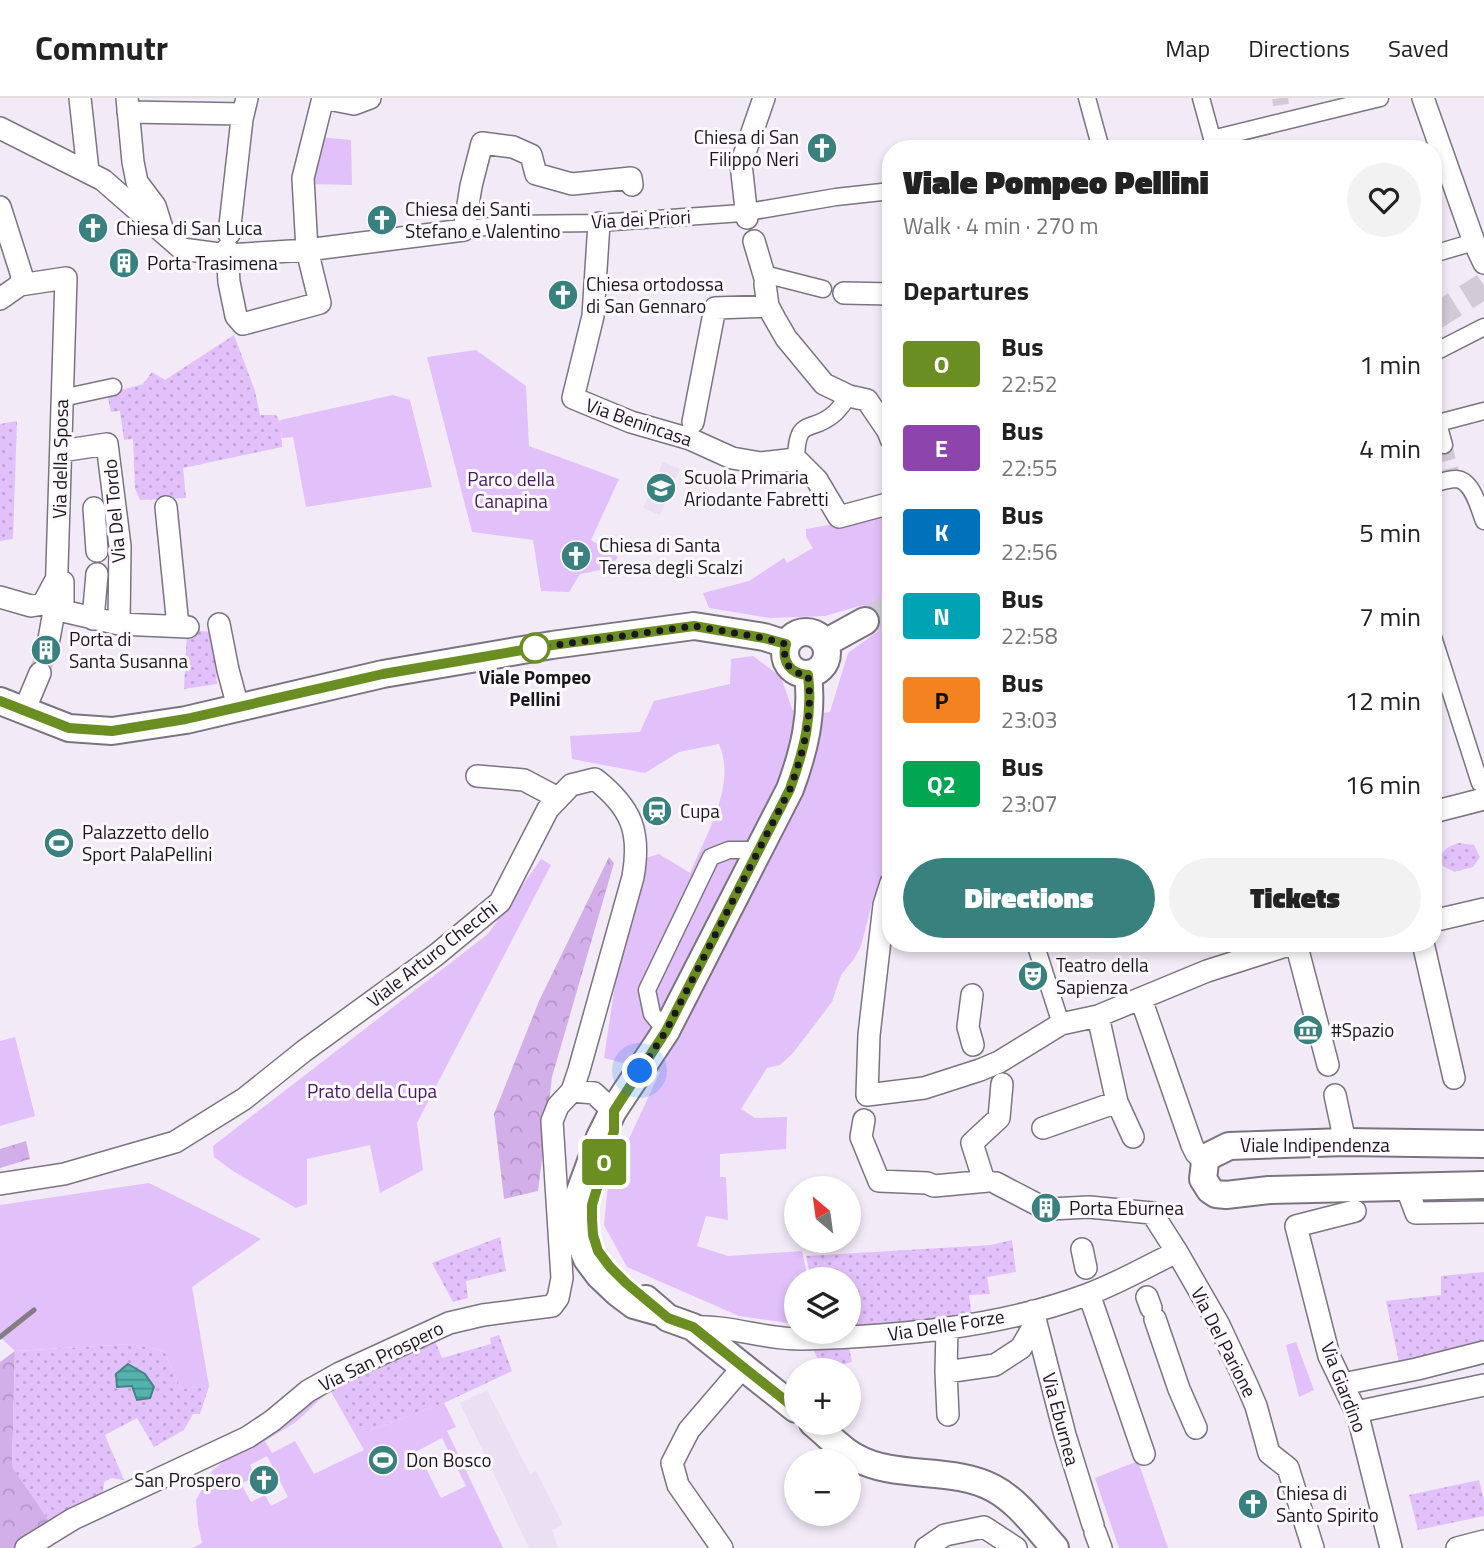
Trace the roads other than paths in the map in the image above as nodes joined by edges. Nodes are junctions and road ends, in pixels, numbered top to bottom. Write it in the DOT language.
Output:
graph roads {
  1 [pos="80,98"];
  2 [pos="323,98"];
  3 [pos="370,98"];
  4 [pos="764,98"];
  5 [pos="1087,98"];
  6 [pos="1201,98"];
  7 [pos="1380,98"];
  8 [pos="1423,98"];
  9 [pos="128,105"];
  10 [pos="1281,105"];
  11 [pos="245,106"];
  12 [pos="1283,122"];
  13 [pos="0,128"];
  14 [pos="1099,140"];
  15 [pos="1213,140"];
  16 [pos="1227,140"];
  17 [pos="1438,140"];
  18 [pos="1442,152"];
  19 [pos="88,171"];
  20 [pos="632,185"];
  21 [pos="882,192"];
  22 [pos="0,207"];
  23 [pos="746,215"];
  24 [pos="599,223"];
  25 [pos="162,230"];
  26 [pos="464,230"];
  27 [pos="754,242"];
  28 [pos="1474,242"];
  29 [pos="228,246"];
  30 [pos="307,250"];
  31 [pos="1442,251"];
  32 [pos="1484,263"];
  33 [pos="765,279"];
  34 [pos="20,285"];
  35 [pos="833,291"];
  36 [pos="882,293"];
  37 [pos="0,299"];
  38 [pos="768,306"];
  39 [pos="1484,327"];
  40 [pos="1442,348"];
  41 [pos="113,387"];
  42 [pos="849,396"];
  43 [pos="62,398"];
  44 [pos="1484,411"];
  45 [pos="882,422"];
  46 [pos="1442,423"];
  47 [pos="692,431"];
  48 [pos="1442,438"];
  49 [pos="1444,445"];
  50 [pos="61,451"];
  51 [pos="797,460"];
  52 [pos="1442,481"];
  53 [pos="882,505"];
  54 [pos="166,507"];
  55 [pos="94,508"];
  56 [pos="1484,522"];
  57 [pos="97,551"];
  58 [pos="97,574"];
  59 [pos="57,578"];
  60 [pos="0,597"];
  61 [pos="93,619"];
  62 [pos="864,621"];
  63 [pos="119,624"];
  64 [pos="219,624"];
  65 [pos="49,639"];
  66 [pos="825,643"];
  67 [pos="786,644"];
  68 [pos="1442,665"];
  69 [pos="40,673"];
  70 [pos="808,675"];
  71 [pos="12,706"];
  72 [pos="238,707"];
  73 [pos="477,776"];
  74 [pos="1482,791"];
  75 [pos="558,798"];
  76 [pos="1442,808"];
  77 [pos="758,850"];
  78 [pos="1484,909"];
  79 [pos="1442,919"];
  80 [pos="882,922"];
  81 [pos="1038,952"];
  82 [pos="1268,952"];
  83 [pos="1298,952"];
  84 [pos="1425,952"];
  85 [pos="972,995"];
  86 [pos="1141,999"];
  87 [pos="1098,1016"];
  88 [pos="1062,1024"];
  89 [pos="666,1031"];
  90 [pos="1328,1065"];
  91 [pos="991,1069"];
  92 [pos="1454,1078"];
  93 [pos="572,1091"];
  94 [pos="1335,1095"];
  95 [pos="1117,1102"];
  96 [pos="614,1111"];
  97 [pos="864,1120"];
  98 [pos="1043,1128"];
  99 [pos="1133,1137"];
  100 [pos="1345,1142"];
  101 [pos="1484,1144"];
  102 [pos="1205,1162"];
  103 [pos="990,1182"];
  104 [pos="0,1184"];
  105 [pos="1484,1185"];
  106 [pos="1406,1186"];
  107 [pos="1355,1211"];
  108 [pos="1484,1212"];
  109 [pos="1177,1252"];
  110 [pos="1088,1278"];
  111 [pos="1146,1294"];
  112 [pos="1034,1316"];
  113 [pos="693,1327"];
  114 [pos="947,1328"];
  115 [pos="1484,1352"];
  116 [pos="743,1367"];
  117 [pos="946,1372"];
  118 [pos="1343,1384"];
  119 [pos="1484,1385"];
  120 [pos="784,1399"];
  121 [pos="1356,1412"];
  122 [pos="948,1415"];
  123 [pos="1196,1428"];
  124 [pos="828,1435"];
  125 [pos="1144,1454"];
  126 [pos="1097,1535"];
  127 [pos="1484,1541"];
  128 [pos="26,1548"];
  129 [pos="722,1548"];
  130 [pos="926,1548"];
  131 [pos="1016,1548"];
  132 [pos="1055,1548"];
  133 [pos="1313,1548"];
  134 [pos="1391,1548"];
  135 [pos="1457,1548"];
  1 -- 19 [label="street"];
  2 -- 3 [label="street"];
  2 -- 30 [label="street"];
  4 -- 23 [label="street"];
  5 -- 14 [label="street"];
  6 -- 15 [label="street"];
  7 -- 12 [label="street"];
  8 -- 17 [label="street"];
  9 -- 11 [label="street"];
  9 -- 25 [label="street"];
  10 -- 12 [label="street"];
  11 -- 29 [label="street"];
  12 -- 16 [label="street"];
  13 -- 19 [label="street"];
  18 -- 28 [label="street"];
  19 -- 25 [label="street"];
  20 -- 26 [label="street"];
  21 -- 23 [label="street, Via dei Priori"];
  22 -- 34 [label="street"];
  23 -- 24 [label="street, Via dei Priori"];
  24 -- 26 [label="street, Via dei Priori"];
  24 -- 47 [label="street, Via Benincasa"];
  25 -- 29 [label="street, Via dei Priori"];
  26 -- 30 [label="street, Via dei Priori"];
  27 -- 33 [label="street"];
  28 -- 31 [label="street"];
  28 -- 32 [label="street"];
  29 -- 30 [label="street, Via dei Priori"];
  29 -- 30 [label="street"];
  33 -- 35 [label="street"];
  33 -- 38 [label="street"];
  34 -- 37 [label="street"];
  34 -- 43 [label="street, Via della Sposa"];
  35 -- 36 [label="street"];
  38 -- 42 [label="street"];
  38 -- 47 [label="street"];
  39 -- 40 [label="street"];
  41 -- 43 [label="street"];
  42 -- 45 [label="street"];
  42 -- 51 [label="street"];
  43 -- 50 [label="street, Via della Sposa"];
  44 -- 46 [label="street"];
  47 -- 51 [label="street, Via Benincasa"];
  48 -- 49 [label="street"];
  50 -- 59 [label="street, Via della Sposa"];
  50 -- 63 [label="street, Via Del Tordo"];
  51 -- 53 [label="street"];
  52 -- 56 [label="street"];
  54 -- 63 [label="street"];
  55 -- 57 [label="street"];
  58 -- 61 [label="street"];
  59 -- 60 [label="street"];
  59 -- 61 [label="street"];
  59 -- 65 [label="street, Via della Sposa"];
  61 -- 63 [label="street"];
  62 -- 66 [label="street"];
  64 -- 72 [label="street"];
  66 -- 67 [label="street"];
  66 -- 70 [label="street"];
  67 -- 70 [label="street"];
  67 -- 72 [label="street"];
  68 -- 74 [label="street"];
  69 -- 71 [label="street"];
  70 -- 77 [label="street"];
  71 -- 72 [label="street"];
  73 -- 75 [label="street"];
  74 -- 76 [label="street"];
  75 -- 93 [label="street, Viale Arturo Checchi"];
  75 -- 104 [label="street, Viale Arturo Checchi"];
  77 -- 89 [label="street"];
  77 -- 89 [label="street"];
  78 -- 79 [label="street"];
  80 -- 91 [label="street"];
  81 -- 88 [label="street"];
  82 -- 86 [label="street"];
  83 -- 90 [label="street"];
  84 -- 92 [label="street"];
  85 -- 91 [label="street"];
  86 -- 87 [label="street"];
  86 -- 102 [label="street"];
  87 -- 88 [label="street"];
  87 -- 95 [label="street"];
  88 -- 91 [label="street"];
  89 -- 96 [label="street"];
  91 -- 103 [label="street"];
  93 -- 96 [label="street"];
  93 -- 128 [label="street, Via San Prospero"];
  94 -- 100 [label="street"];
  95 -- 98 [label="street"];
  95 -- 99 [label="street"];
  96 -- 113 [label="street"];
  97 -- 103 [label="street"];
  100 -- 101 [label="street, Viale Indipendenza"];
  100 -- 102 [label="street, Viale Indipendenza"];
  102 -- 106 [label="street"];
  103 -- 109 [label="street, Via Del Parione"];
  105 -- 106 [label="street"];
  106 -- 108 [label="street"];
  107 -- 118 [label="street, Via Giardino"];
  109 -- 111 [label="street, Via Delle Forze"];
  109 -- 133 [label="street, Via Del Parione"];
  110 -- 111 [label="street, Via Delle Forze"];
  110 -- 112 [label="street, Via Delle Forze"];
  110 -- 125 [label="street"];
  111 -- 123 [label="street"];
  112 -- 114 [label="street, Via Delle Forze"];
  112 -- 117 [label="street"];
  112 -- 126 [label="street, Via Eburnea"];
  113 -- 114 [label="street, Via Delle Forze"];
  113 -- 116 [label="street"];
  114 -- 117 [label="street"];
  115 -- 118 [label="street"];
  116 -- 120 [label="street"];
  116 -- 129 [label="street"];
  117 -- 122 [label="street"];
  118 -- 121 [label="street, Via Giardino"];
  119 -- 121 [label="street"];
  121 -- 134 [label="street, Via Giardino"];
  124 -- 132 [label="street"];
  127 -- 135 [label="street"];
  130 -- 131 [label="street"];
}
